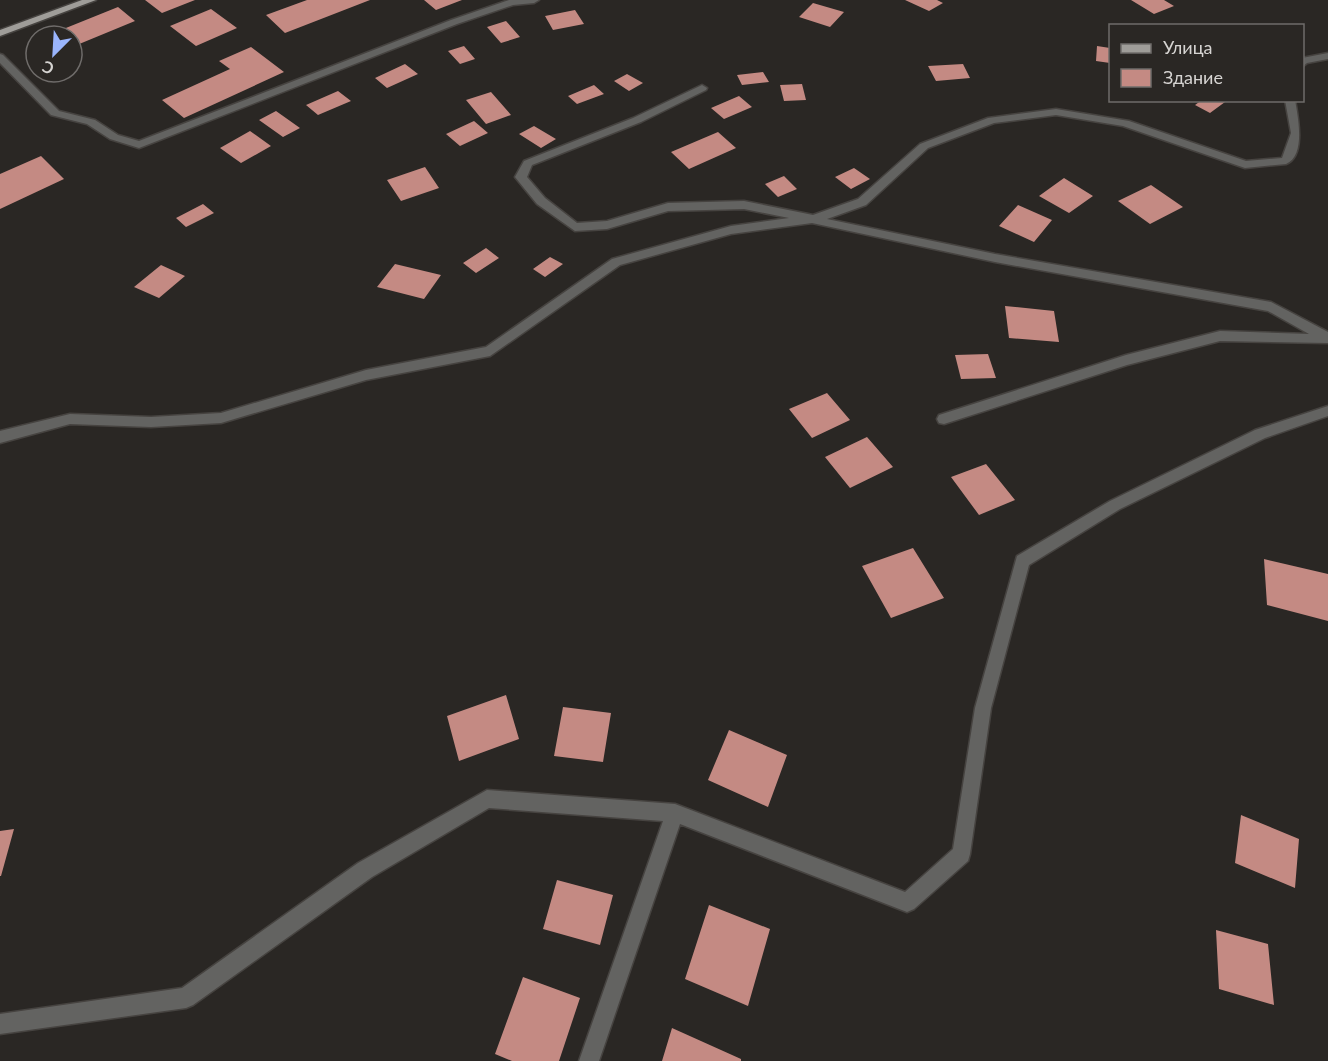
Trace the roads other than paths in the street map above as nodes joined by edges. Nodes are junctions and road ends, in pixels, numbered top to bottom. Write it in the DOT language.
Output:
graph roads {
  1 [pos="91,0"];
  2 [pos="534,0"];
  3 [pos="0,33"];
  4 [pos="1328,56"];
  5 [pos="0,57"];
  6 [pos="1304,61"];
  7 [pos="702,88"];
  8 [pos="1290,102"];
  9 [pos="815,219"];
  10 [pos="1328,339"];
  11 [pos="1328,411"];
  12 [pos="944,419"];
  13 [pos="0,437"];
  14 [pos="675,813"];
  15 [pos="0,1024"];
  16 [pos="589,1061"];
  1 -- 3 [label="main road"];
  2 -- 5 [label="street"];
  4 -- 6 [label="street"];
  7 -- 9 [label="street"];
  8 -- 9 [label="street"];
  9 -- 10 [label="street"];
  9 -- 13 [label="street"];
  10 -- 12 [label="street"];
  11 -- 14 [label="street"];
  14 -- 15 [label="street"];
  14 -- 16 [label="street"];
}
